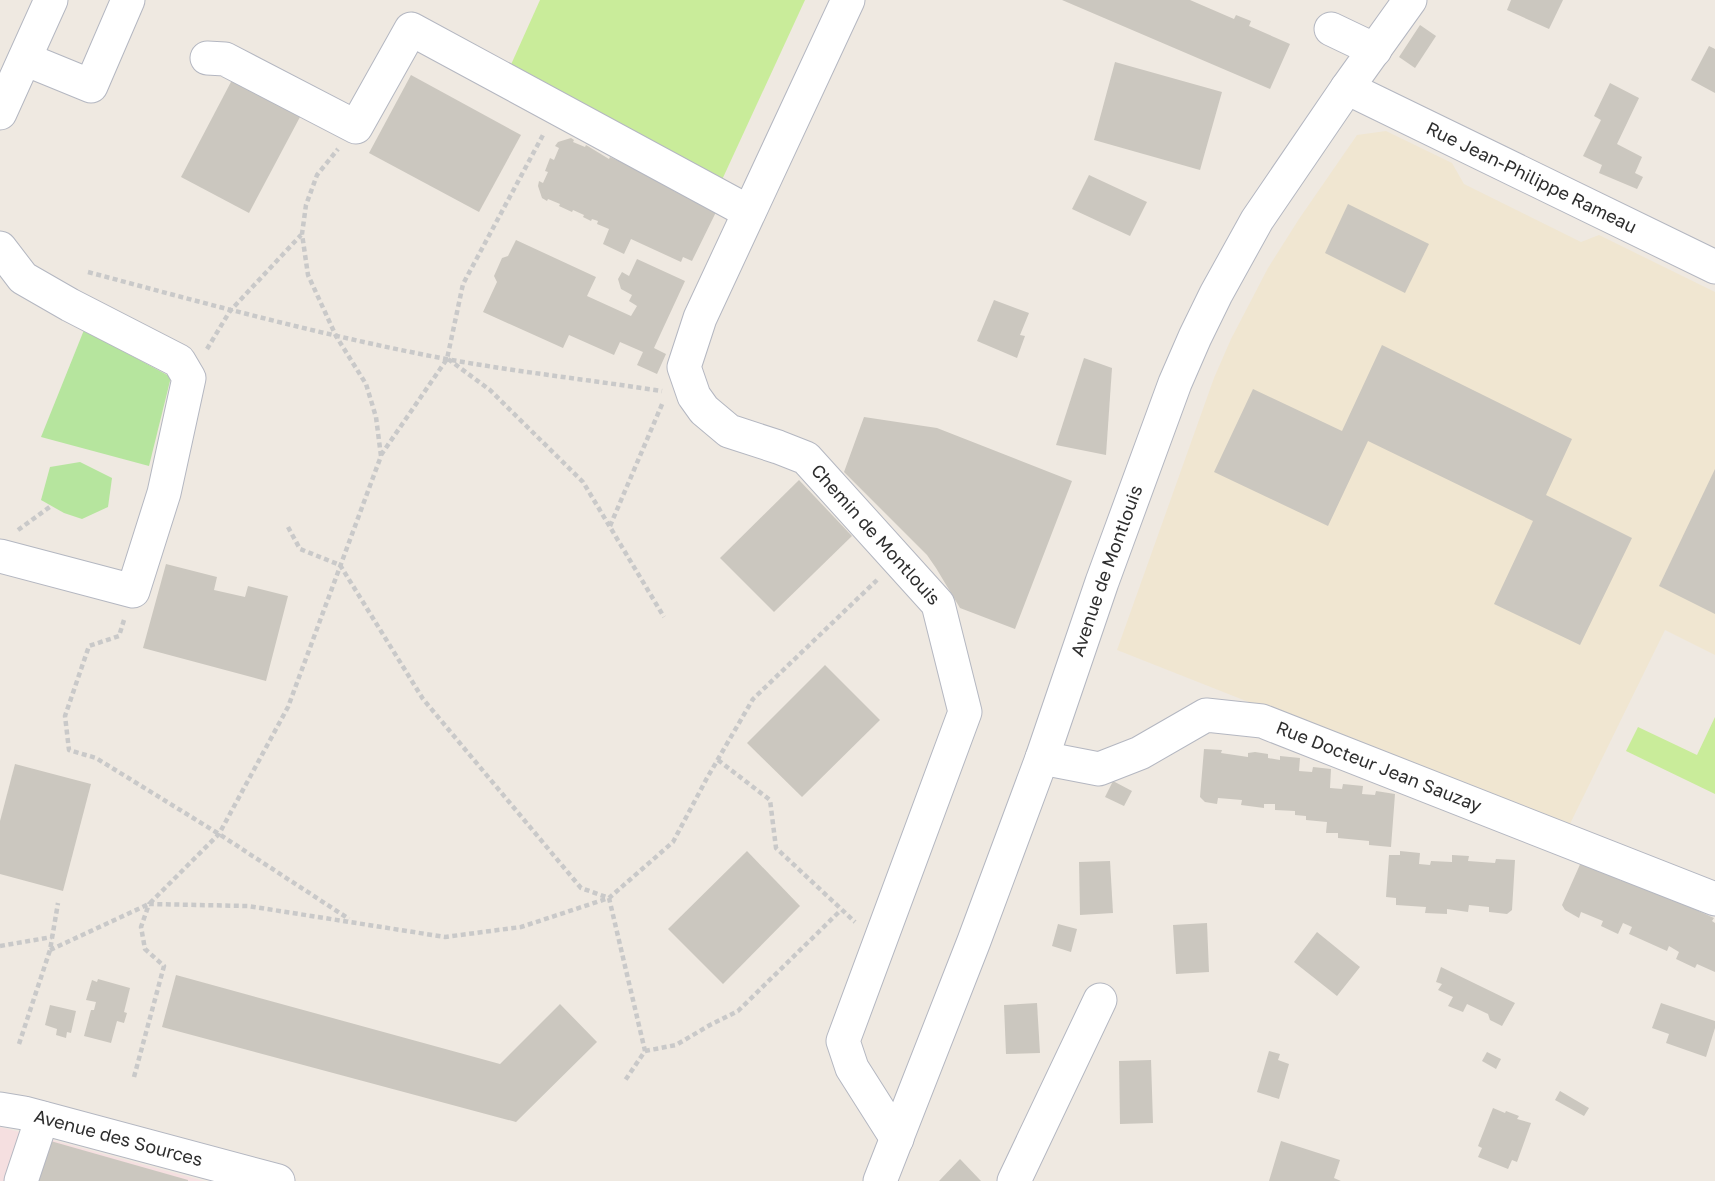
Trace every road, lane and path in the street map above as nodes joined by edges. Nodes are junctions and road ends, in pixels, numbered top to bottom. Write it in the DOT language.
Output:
graph roads {
  1 [pos="51,0"];
  2 [pos="128,0"];
  3 [pos="848,0"];
  4 [pos="1410,0"];
  5 [pos="1331,29"];
  6 [pos="1375,50"];
  7 [pos="207,58"];
  8 [pos="25,59"];
  9 [pos="1347,88"];
  10 [pos="557,108"];
  11 [pos="0,113"];
  12 [pos="356,127"];
  13 [pos="749,212"];
  14 [pos="302,234"];
  15 [pos="0,248"];
  16 [pos="1715,267"];
  17 [pos="88,272"];
  18 [pos="230,311"];
  19 [pos="336,336"];
  20 [pos="447,359"];
  21 [pos="189,378"];
  22 [pos="381,456"];
  23 [pos="51,506"];
  24 [pos="288,527"];
  25 [pos="610,527"];
  26 [pos="5,546"];
  27 [pos="898,560"];
  28 [pos="341,565"];
  29 [pos="132,591"];
  30 [pos="664,617"];
  31 [pos="1042,758"];
  32 [pos="718,760"];
  33 [pos="219,834"];
  34 [pos="609,898"];
  35 [pos="1715,898"];
  36 [pos="58,903"];
  37 [pos="149,904"];
  38 [pos="841,910"];
  39 [pos="353,921"];
  40 [pos="52,937"];
  41 [pos="879,943"];
  42 [pos="0,946"];
  43 [pos="50,950"];
  44 [pos="1100,1000"];
  45 [pos="19,1044"];
  46 [pos="645,1051"];
  47 [pos="134,1077"];
  48 [pos="624,1082"];
  49 [pos="0,1109"];
  50 [pos="42,1118"];
  51 [pos="897,1139"];
  52 [pos="21,1181"];
  53 [pos="278,1181"];
  54 [pos="880,1181"];
  55 [pos="1014,1181"];
  1 -- 8 [label="street"];
  2 -- 8 [label="street"];
  3 -- 13 [label="street, Chemin de Montlouis"];
  4 -- 6 [label="street, Avenue de Montlouis"];
  5 -- 6 [label="street"];
  6 -- 9 [label="street, Avenue de Montlouis"];
  7 -- 12 [label="street"];
  8 -- 11 [label="street"];
  9 -- 16 [label="street, Rue Jean-Philippe Rameau"];
  9 -- 31 [label="street, Avenue de Montlouis"];
  10 -- 12 [label="street"];
  10 -- 13 [label="street"];
  10 -- 20 [label="path"];
  12 -- 14 [label="path"];
  13 -- 27 [label="street, Chemin de Montlouis"];
  14 -- 18 [label="path"];
  14 -- 19 [label="path"];
  15 -- 21 [label="street"];
  17 -- 18 [label="path"];
  18 -- 19 [label="path"];
  18 -- 21 [label="path"];
  19 -- 20 [label="path"];
  19 -- 22 [label="path"];
  20 -- 22 [label="path"];
  20 -- 25 [label="path"];
  20 -- 25 [label="path"];
  21 -- 29 [label="street"];
  22 -- 28 [label="path"];
  23 -- 26 [label="path"];
  24 -- 28 [label="path"];
  25 -- 30 [label="path"];
  26 -- 29 [label="street"];
  27 -- 32 [label="path"];
  27 -- 41 [label="street, Chemin de Montlouis"];
  28 -- 33 [label="path"];
  28 -- 34 [label="path"];
  29 -- 33 [label="path"];
  31 -- 35 [label="street, Rue Docteur Jean Sauzay"];
  31 -- 51 [label="street, Avenue de Montlouis"];
  32 -- 34 [label="path"];
  32 -- 38 [label="path"];
  33 -- 37 [label="path"];
  33 -- 39 [label="path"];
  34 -- 39 [label="path"];
  34 -- 46 [label="path"];
  36 -- 40 [label="path"];
  37 -- 39 [label="path"];
  37 -- 43 [label="path"];
  37 -- 47 [label="path"];
  38 -- 41 [label="path"];
  38 -- 46 [label="path"];
  40 -- 42 [label="path"];
  40 -- 43 [label="path"];
  41 -- 51 [label="street, Chemin de Montlouis"];
  43 -- 45 [label="path"];
  44 -- 55 [label="street"];
  46 -- 48 [label="path"];
  49 -- 50 [label="street, Avenue des Sources"];
  50 -- 52 [label="street"];
  50 -- 53 [label="street, Avenue des Sources"];
  51 -- 54 [label="street, Avenue de Montlouis"];
}
